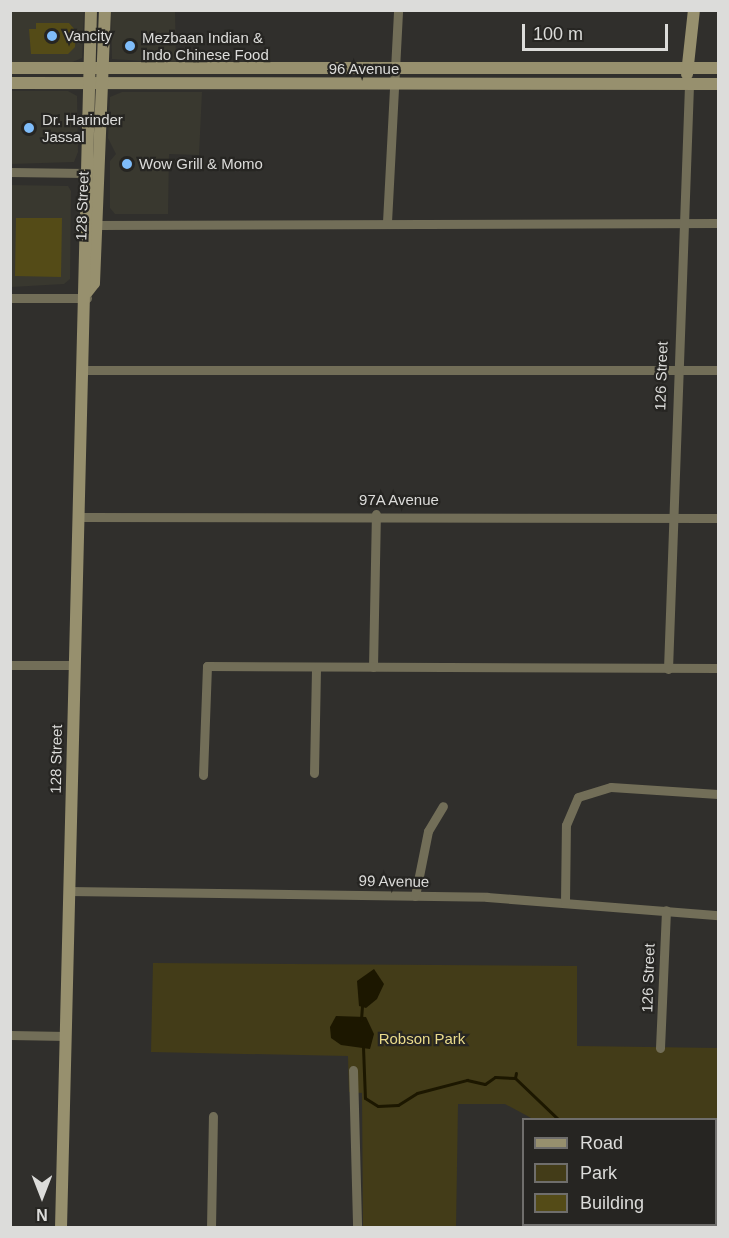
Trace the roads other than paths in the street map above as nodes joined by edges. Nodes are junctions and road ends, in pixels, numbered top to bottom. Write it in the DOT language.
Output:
graph roads {
  1 [pos="91,10"];
  2 [pos="105,10"];
  3 [pos="398,10"];
  4 [pos="694,10"];
  5 [pos="10,68"];
  6 [pos="691,68"];
  7 [pos="718,68"];
  8 [pos="89,69"];
  9 [pos="103,69"];
  10 [pos="397,69"];
  11 [pos="10,82"];
  12 [pos="88,84"];
  13 [pos="101,84"];
  14 [pos="395,84"];
  15 [pos="664,84"];
  16 [pos="689,84"];
  17 [pos="718,84"];
  18 [pos="10,172"];
  19 [pos="85,173"];
  20 [pos="387,222"];
  21 [pos="681,223"];
  22 [pos="718,223"];
  23 [pos="96,225"];
  24 [pos="87,295"];
  25 [pos="10,298"];
  26 [pos="83,370"];
  27 [pos="677,370"];
  28 [pos="718,370"];
  29 [pos="376,514"];
  30 [pos="79,517"];
  31 [pos="672,517"];
  32 [pos="718,518"];
  33 [pos="10,665"];
  34 [pos="72,665"];
  35 [pos="316,667"];
  36 [pos="373,667"];
  37 [pos="718,668"];
  38 [pos="668,669"];
  39 [pos="314,773"];
  40 [pos="203,775"];
  41 [pos="718,794"];
  42 [pos="443,806"];
  43 [pos="68,891"];
  44 [pos="415,896"];
  45 [pos="565,902"];
  46 [pos="666,910"];
  47 [pos="718,915"];
  48 [pos="10,1035"];
  49 [pos="66,1036"];
  50 [pos="660,1048"];
  51 [pos="353,1070"];
  52 [pos="213,1116"];
  53 [pos="61,1227"];
  54 [pos="211,1227"];
  55 [pos="357,1227"];
  1 -- 8 [label="main road, 128 Street"];
  2 -- 9 [label="main road, 128 Street"];
  3 -- 10 [label="street"];
  4 -- 6 [label="main road"];
  5 -- 8 [label="main road, 96 Avenue"];
  6 -- 7 [label="main road, 96 Avenue"];
  6 -- 10 [label="main road, 96 Avenue"];
  6 -- 15 [label="main road"];
  8 -- 9 [label="main road, 96 Avenue"];
  8 -- 12 [label="main road, 128 Street"];
  9 -- 10 [label="main road, 96 Avenue"];
  9 -- 13 [label="main road, 128 Street"];
  10 -- 14 [label="street"];
  11 -- 12 [label="main road, 96 Avenue"];
  12 -- 13 [label="main road, 96 Avenue"];
  12 -- 19 [label="main road, 128 Street"];
  13 -- 14 [label="main road, 96 Avenue"];
  13 -- 23 [label="main road, 128 Street"];
  14 -- 15 [label="main road, 96 Avenue"];
  14 -- 20 [label="street"];
  15 -- 16 [label="main road, 96 Avenue"];
  16 -- 17 [label="main road, 96 Avenue"];
  16 -- 21 [label="street, 126 Street"];
  18 -- 19 [label="street"];
  19 -- 24 [label="main road, 128 Street"];
  20 -- 21 [label="street"];
  20 -- 23 [label="street"];
  21 -- 22 [label="street"];
  21 -- 27 [label="street, 126 Street"];
  23 -- 24 [label="main road, 128 Street"];
  24 -- 25 [label="street"];
  24 -- 26 [label="main road, 128 Street"];
  26 -- 27 [label="street"];
  26 -- 30 [label="main road, 128 Street"];
  27 -- 28 [label="street"];
  27 -- 31 [label="street, 126 Street"];
  29 -- 30 [label="street, 97A Avenue"];
  29 -- 31 [label="street, 97A Avenue"];
  29 -- 36 [label="street"];
  30 -- 34 [label="main road, 128 Street"];
  31 -- 32 [label="street, 97A Avenue"];
  31 -- 38 [label="street, 126 Street"];
  33 -- 34 [label="street"];
  34 -- 43 [label="main road, 128 Street"];
  35 -- 36 [label="street"];
  35 -- 39 [label="street"];
  35 -- 40 [label="street"];
  36 -- 38 [label="street"];
  37 -- 38 [label="street"];
  41 -- 45 [label="street"];
  42 -- 44 [label="street"];
  43 -- 44 [label="street, 99 Avenue"];
  43 -- 49 [label="main road, 128 Street"];
  44 -- 45 [label="street, 99 Avenue"];
  45 -- 46 [label="street, 99 Avenue"];
  46 -- 47 [label="street, 99 Avenue"];
  46 -- 50 [label="street, 126 Street"];
  48 -- 49 [label="street"];
  49 -- 53 [label="main road, 128 Street"];
  51 -- 55 [label="street"];
  52 -- 54 [label="street"];
}
